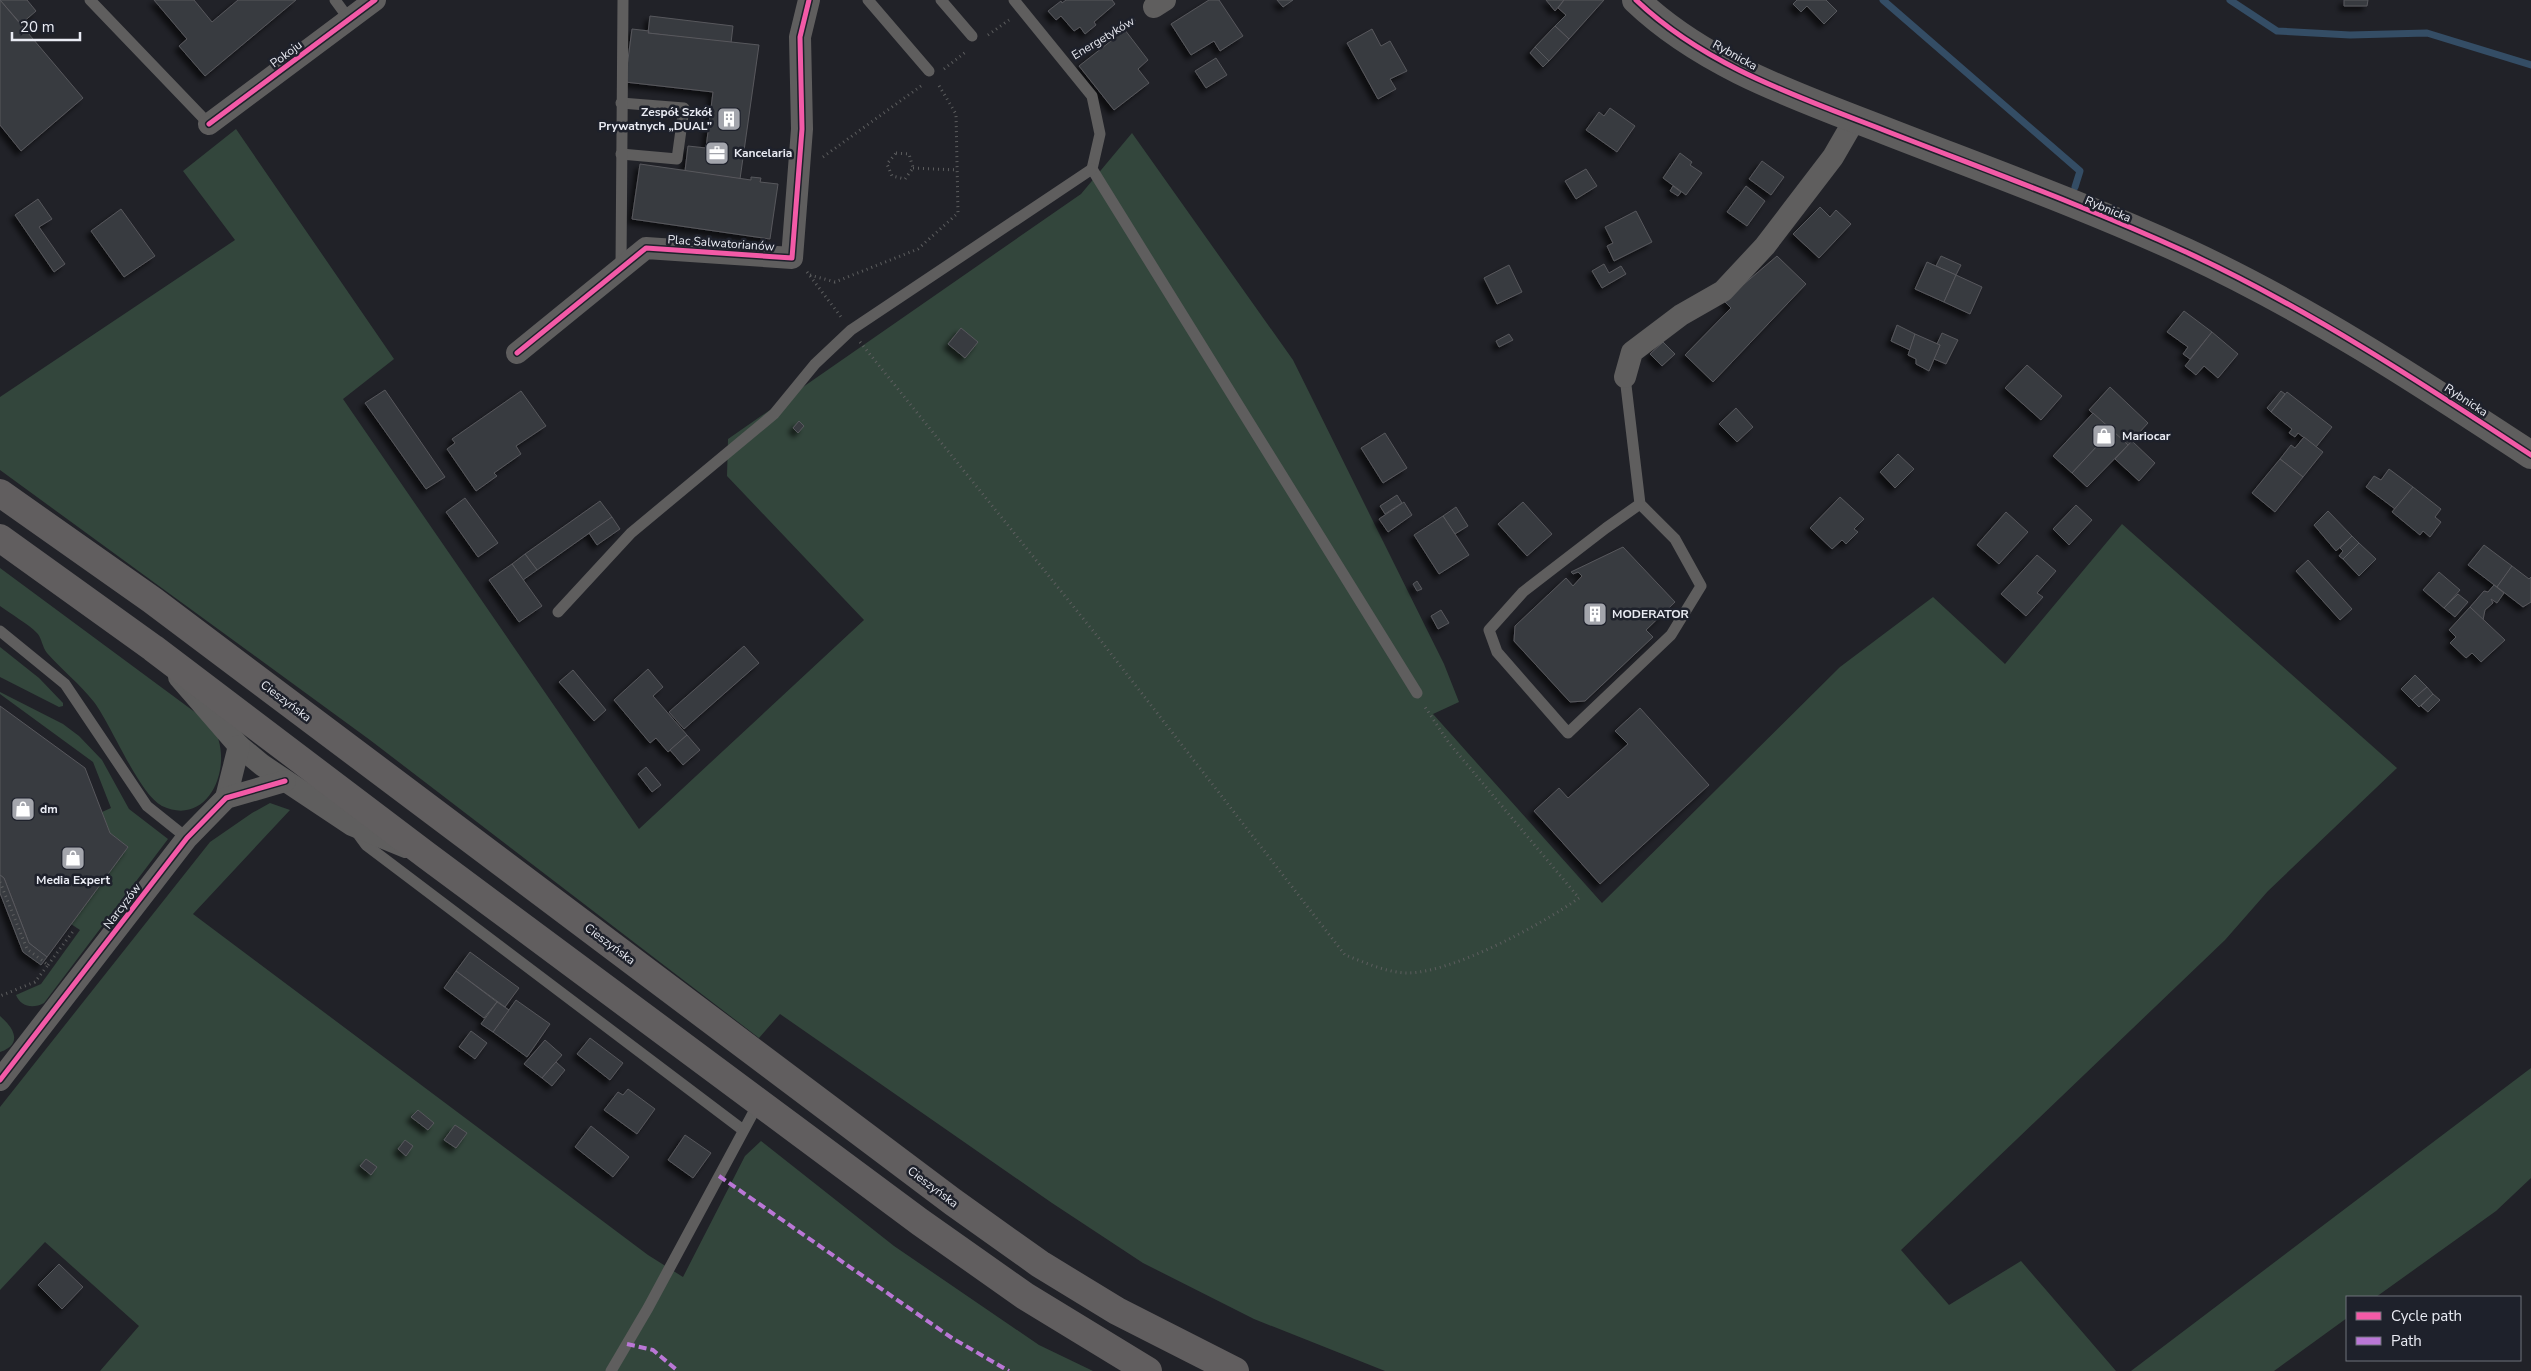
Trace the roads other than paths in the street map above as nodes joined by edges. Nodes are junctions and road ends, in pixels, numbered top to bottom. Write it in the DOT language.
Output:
graph roads {
  1 [pos="90,0"];
  2 [pos="335,0"];
  3 [pos="375,0"];
  4 [pos="624,0"];
  5 [pos="808,0"];
  6 [pos="868,0"];
  7 [pos="941,0"];
  8 [pos="1014,0"];
  9 [pos="1636,0"];
  10 [pos="349,19"];
  11 [pos="972,36"];
  12 [pos="931,74"];
  13 [pos="621,103"];
  14 [pos="1855,119"];
  15 [pos="209,124"];
  16 [pos="621,154"];
  17 [pos="1092,169"];
  18 [pos="621,268"];
  19 [pos="517,353"];
  20 [pos="1625,377"];
  21 [pos="2531,455"];
  22 [pos="0,493"];
  23 [pos="1640,504"];
  24 [pos="0,538"];
  25 [pos="558,612"];
  26 [pos="0,631"];
  27 [pos="153,648"];
  28 [pos="1417,693"];
  29 [pos="239,746"];
  30 [pos="285,781"];
  31 [pos="226,798"];
  32 [pos="352,825"];
  33 [pos="187,838"];
  34 [pos="426,855"];
  35 [pos="0,1080"];
  36 [pos="760,1102"];
  37 [pos="743,1130"];
  38 [pos="611,1371"];
  39 [pos="1148,1371"];
  40 [pos="1235,1371"];
  1 -- 15 [label="lane"];
  2 -- 10 [label="lane"];
  3 -- 10 [label="street, Pokoju"];
  4 -- 13 [label="lane"];
  5 -- 18 [label="street, Plac Salwatorianów"];
  6 -- 12 [label="lane"];
  7 -- 11 [label="lane"];
  8 -- 17 [label="lane"];
  9 -- 14 [label="street, Rybnicka"];
  10 -- 15 [label="street, Pokoju"];
  13 -- 16 [label="lane"];
  13 -- 16 [label="lane"];
  14 -- 20 [label="street"];
  14 -- 21 [label="street, Rybnicka"];
  16 -- 18 [label="lane"];
  17 -- 25 [label="lane"];
  17 -- 28 [label="lane"];
  18 -- 19 [label="street, Plac Salwatorianów"];
  20 -- 23 [label="lane"];
  22 -- 40 [label="main road, Cieszyńska"];
  23 -- 23 [label="lane"];
  24 -- 27 [label="main road"];
  26 -- 33 [label="lane"];
  27 -- 29 [label="street"];
  27 -- 34 [label="main road"];
  29 -- 30 [label="street"];
  29 -- 31 [label="street"];
  30 -- 31 [label="street, Narcyzów"];
  30 -- 32 [label="street"];
  31 -- 33 [label="street, Narcyzów"];
  32 -- 34 [label="street"];
  32 -- 37 [label="lane"];
  33 -- 35 [label="street, Narcyzów"];
  34 -- 36 [label="main road"];
  36 -- 37 [label="lane"];
  36 -- 39 [label="main road"];
  37 -- 38 [label="lane"];
}
